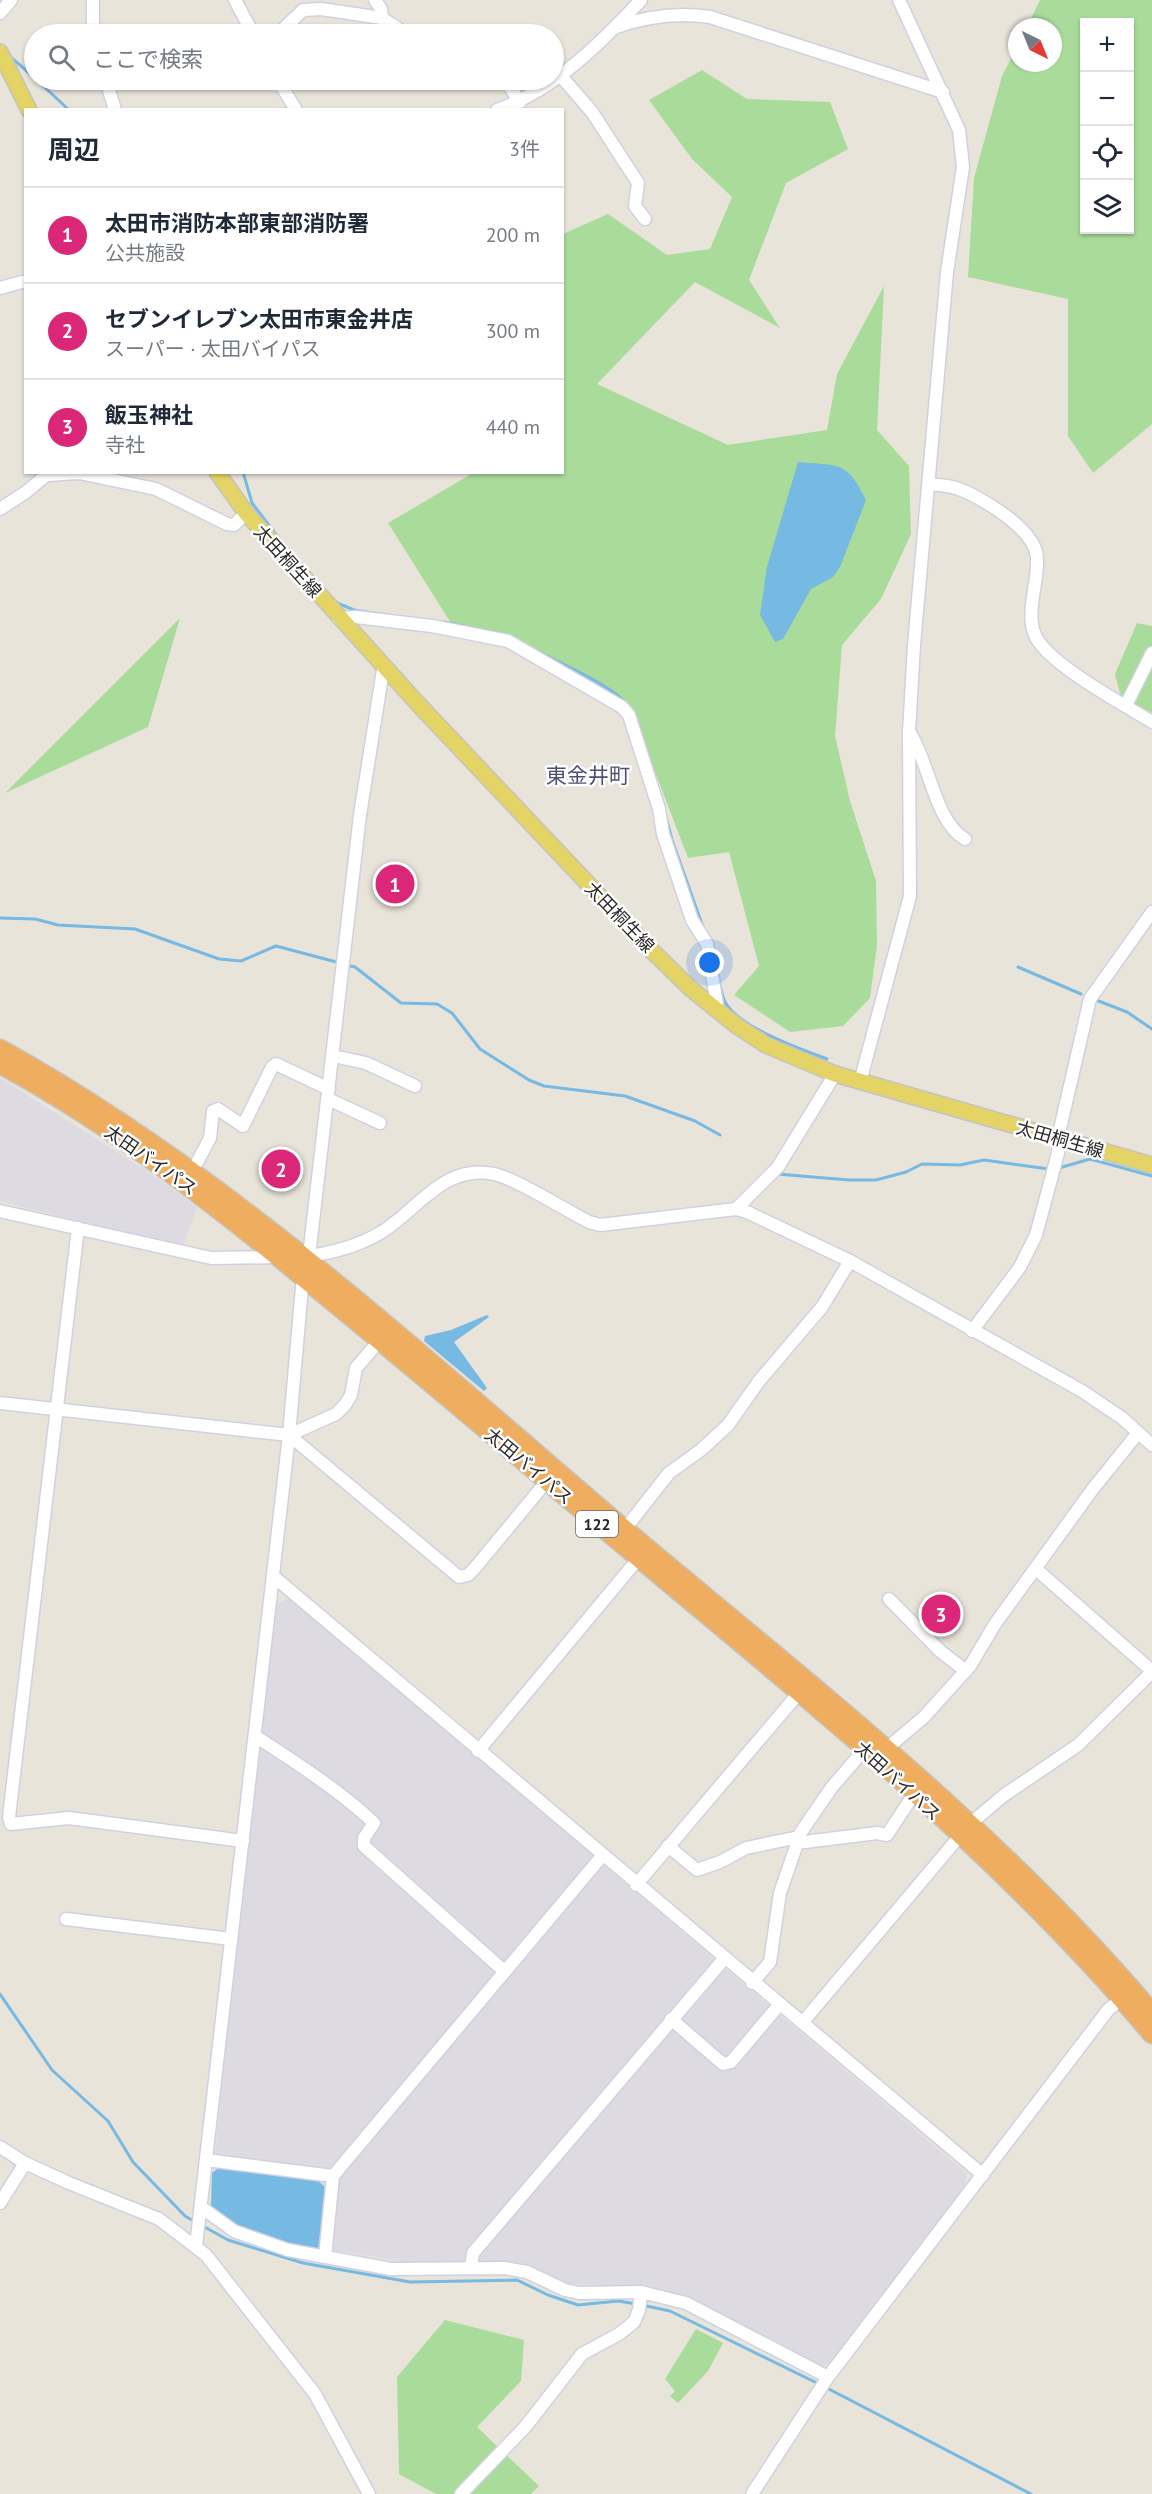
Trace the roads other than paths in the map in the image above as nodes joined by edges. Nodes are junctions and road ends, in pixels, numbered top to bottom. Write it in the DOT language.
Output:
graph roads {
  1 [pos="11,0"];
  2 [pos="93,0"];
  3 [pos="235,0"];
  4 [pos="375,0"];
  5 [pos="641,0"];
  6 [pos="899,0"];
  7 [pos="0,13"];
  8 [pos="382,18"];
  9 [pos="93,24"];
  10 [pos="248,24"];
  11 [pos="288,24"];
  12 [pos="391,24"];
  13 [pos="616,27"];
  14 [pos="0,52"];
  15 [pos="564,72"];
  16 [pos="564,79"];
  17 [pos="109,90"];
  18 [pos="284,90"];
  19 [pos="512,90"];
  20 [pos="538,90"];
  21 [pos="943,92"];
  22 [pos="520,102"];
  23 [pos="28,108"];
  24 [pos="114,108"];
  25 [pos="295,108"];
  26 [pos="503,108"];
  27 [pos="645,219"];
  28 [pos="24,282"];
  29 [pos="0,288"];
  30 [pos="49,474"];
  31 [pos="86,474"];
  32 [pos="218,474"];
  33 [pos="928,484"];
  34 [pos="0,508"];
  35 [pos="246,513"];
  36 [pos="338,618"];
  37 [pos="1152,653"];
  38 [pos="383,670"];
  39 [pos="1126,705"];
  40 [pos="1152,722"];
  41 [pos="909,732"];
  42 [pos="965,839"];
  43 [pos="1152,912"];
  44 [pos="718,1011"];
  45 [pos="0,1049"];
  46 [pos="333,1056"];
  47 [pos="0,1064"];
  48 [pos="835,1074"];
  49 [pos="860,1082"];
  50 [pos="415,1086"];
  51 [pos="328,1094"];
  52 [pos="380,1123"];
  53 [pos="1059,1139"];
  54 [pos="1152,1165"];
  55 [pos="192,1172"];
  56 [pos="736,1209"];
  57 [pos="0,1211"];
  58 [pos="78,1228"];
  59 [pos="279,1257"];
  60 [pos="850,1262"];
  61 [pos="305,1263"];
  62 [pos="972,1331"];
  63 [pos="380,1340"];
  64 [pos="0,1403"];
  65 [pos="56,1409"];
  66 [pos="1138,1432"];
  67 [pos="289,1435"];
  68 [pos="1152,1445"];
  69 [pos="547,1481"];
  70 [pos="625,1529"];
  71 [pos="638,1558"];
  72 [pos="1036,1569"];
  73 [pos="273,1576"];
  74 [pos="888,1599"];
  75 [pos="966,1671"];
  76 [pos="1152,1672"];
  77 [pos="798,1694"];
  78 [pos="255,1736"];
  79 [pos="864,1750"];
  80 [pos="885,1750"];
  81 [pos="478,1751"];
  82 [pos="914,1794"];
  83 [pos="965,1830"];
  84 [pos="798,1840"];
  85 [pos="243,1841"];
  86 [pos="668,1846"];
  87 [pos="602,1856"];
  88 [pos="636,1885"];
  89 [pos="66,1919"];
  90 [pos="231,1939"];
  91 [pos="724,1959"];
  92 [pos="504,1971"];
  93 [pos="752,1983"];
  94 [pos="1122,1998"];
  95 [pos="779,2005"];
  96 [pos="1152,2013"];
  97 [pos="671,2019"];
  98 [pos="802,2023"];
  99 [pos="1152,2034"];
  100 [pos="0,2147"];
  101 [pos="206,2160"];
  102 [pos="26,2163"];
  103 [pos="983,2175"];
  104 [pos="333,2176"];
  105 [pos="0,2203"];
  106 [pos="199,2218"];
  107 [pos="196,2246"];
  108 [pos="325,2257"];
  109 [pos="471,2268"];
  110 [pos="640,2301"];
  111 [pos="824,2384"];
  112 [pos="369,2494"];
  113 [pos="461,2494"];
  114 [pos="752,2494"];
  1 -- 7 [label="street"];
  2 -- 9 [label="street"];
  3 -- 10 [label="street"];
  4 -- 8 [label="street"];
  5 -- 13 [label="street"];
  6 -- 21 [label="street"];
  8 -- 11 [label="street"];
  8 -- 12 [label="street"];
  13 -- 15 [label="street"];
  13 -- 21 [label="street"];
  14 -- 23 [label="main road"];
  16 -- 27 [label="street"];
  17 -- 24 [label="street"];
  18 -- 25 [label="street"];
  19 -- 22 [label="street"];
  20 -- 22 [label="street"];
  21 -- 33 [label="street"];
  22 -- 26 [label="street"];
  28 -- 29 [label="street"];
  30 -- 34 [label="street"];
  31 -- 35 [label="street"];
  32 -- 35 [label="main road, 太田桐生線"];
  33 -- 39 [label="street"];
  33 -- 41 [label="street"];
  35 -- 36 [label="main road, 太田桐生線"];
  36 -- 44 [label="main road, 太田桐生線"];
  36 -- 44 [label="street"];
  37 -- 39 [label="street"];
  38 -- 46 [label="street"];
  39 -- 40 [label="street"];
  41 -- 42 [label="street"];
  41 -- 49 [label="street"];
  43 -- 53 [label="street"];
  44 -- 48 [label="main road, 太田桐生線"];
  45 -- 55 [label="highway, 太田バイパス / 122"];
  46 -- 50 [label="street"];
  46 -- 51 [label="street"];
  47 -- 59 [label="highway, 太田バイパス / 122"];
  48 -- 49 [label="main road, 太田桐生線"];
  48 -- 56 [label="street"];
  49 -- 53 [label="main road, 太田桐生線"];
  51 -- 52 [label="street"];
  51 -- 55 [label="street"];
  51 -- 61 [label="street"];
  53 -- 54 [label="main road, 太田桐生線"];
  53 -- 62 [label="street"];
  55 -- 61 [label="highway, 太田バイパス / 122"];
  56 -- 60 [label="street"];
  56 -- 61 [label="street"];
  57 -- 58 [label="street"];
  58 -- 59 [label="street"];
  58 -- 65 [label="street"];
  59 -- 61 [label="highway, 太田バイパス / 122"];
  60 -- 62 [label="street"];
  60 -- 70 [label="street"];
  61 -- 63 [label="highway, 太田バイパス / 122"];
  61 -- 67 [label="street"];
  61 -- 70 [label="highway, 太田バイパス / 122"];
  62 -- 66 [label="street"];
  63 -- 67 [label="street"];
  63 -- 69 [label="highway, 太田バイパス / 122"];
  64 -- 65 [label="street"];
  65 -- 67 [label="street"];
  65 -- 85 [label="street"];
  66 -- 68 [label="street"];
  66 -- 72 [label="street"];
  67 -- 69 [label="street"];
  67 -- 73 [label="street"];
  69 -- 71 [label="highway, 太田バイパス / 122"];
  70 -- 80 [label="highway, 太田バイパス / 122"];
  71 -- 77 [label="highway, 太田バイパス / 122"];
  71 -- 81 [label="street"];
  72 -- 75 [label="street"];
  72 -- 76 [label="street"];
  73 -- 78 [label="street"];
  73 -- 81 [label="street"];
  74 -- 75 [label="street"];
  75 -- 80 [label="street"];
  76 -- 83 [label="street"];
  77 -- 79 [label="highway, 太田バイパス / 122"];
  77 -- 86 [label="street"];
  78 -- 85 [label="street"];
  78 -- 92 [label="street"];
  79 -- 82 [label="highway, 太田バイパス / 122"];
  79 -- 84 [label="street"];
  80 -- 83 [label="highway, 太田バイパス / 122"];
  81 -- 87 [label="street"];
  82 -- 83 [label="highway, 太田バイパス / 122"];
  82 -- 84 [label="street"];
  83 -- 94 [label="highway, 太田バイパス / 122"];
  83 -- 96 [label="highway, 太田バイパス / 122"];
  83 -- 98 [label="street"];
  84 -- 86 [label="street"];
  84 -- 93 [label="street"];
  85 -- 90 [label="street"];
  86 -- 88 [label="street"];
  87 -- 88 [label="street"];
  87 -- 92 [label="street"];
  88 -- 91 [label="street"];
  89 -- 90 [label="street"];
  90 -- 101 [label="street"];
  91 -- 93 [label="street"];
  91 -- 97 [label="street"];
  92 -- 104 [label="street"];
  93 -- 95 [label="street"];
  94 -- 99 [label="highway, 太田バイパス / 122"];
  94 -- 103 [label="street"];
  95 -- 97 [label="street"];
  95 -- 98 [label="street"];
  97 -- 109 [label="street"];
  98 -- 103 [label="street"];
  100 -- 102 [label="street"];
  101 -- 104 [label="street"];
  101 -- 106 [label="street"];
  102 -- 105 [label="street"];
  102 -- 107 [label="street"];
  103 -- 111 [label="street"];
  104 -- 108 [label="street"];
  106 -- 107 [label="street"];
  106 -- 108 [label="street"];
  107 -- 112 [label="street"];
  108 -- 109 [label="street"];
  109 -- 110 [label="street"];
  110 -- 111 [label="street"];
  110 -- 113 [label="street"];
  111 -- 114 [label="street"];
}
